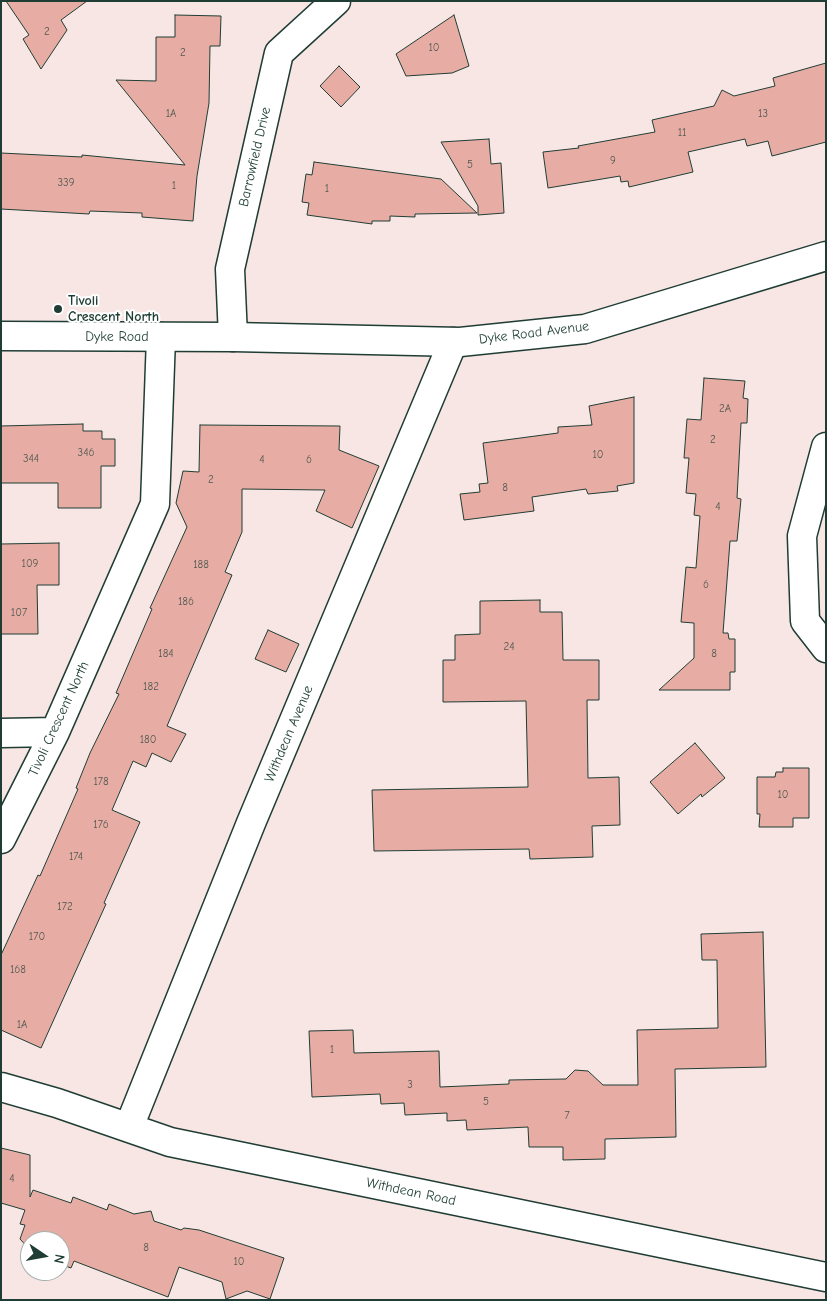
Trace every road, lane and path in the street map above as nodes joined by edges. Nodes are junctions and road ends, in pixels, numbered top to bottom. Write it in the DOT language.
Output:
graph roads {
  1 [pos="336,1"];
  2 [pos="826,256"];
  3 [pos="1,336"];
  4 [pos="161,337"];
  5 [pos="233,337"];
  6 [pos="453,342"];
  7 [pos="826,447"];
  8 [pos="826,648"];
  9 [pos="55,732"];
  10 [pos="1,733"];
  11 [pos="1,839"];
  12 [pos="1,1087"];
  13 [pos="129,1127"];
  14 [pos="826,1277"];
  1 -- 5 [label="street, Barrowfield Drive"];
  2 -- 6 [label="street, Dyke Road Avenue"];
  3 -- 4 [label="street, Dyke Road"];
  4 -- 5 [label="street, Dyke Road"];
  4 -- 9 [label="street, Tivoli Crescent North"];
  5 -- 6 [label="street, Dyke Road Avenue"];
  6 -- 13 [label="street, Withdean Avenue"];
  7 -- 8 [label="street"];
  9 -- 10 [label="street"];
  9 -- 11 [label="street, Tivoli Crescent North"];
  12 -- 13 [label="street, Withdean Road"];
  13 -- 14 [label="street, Withdean Road"];
}
